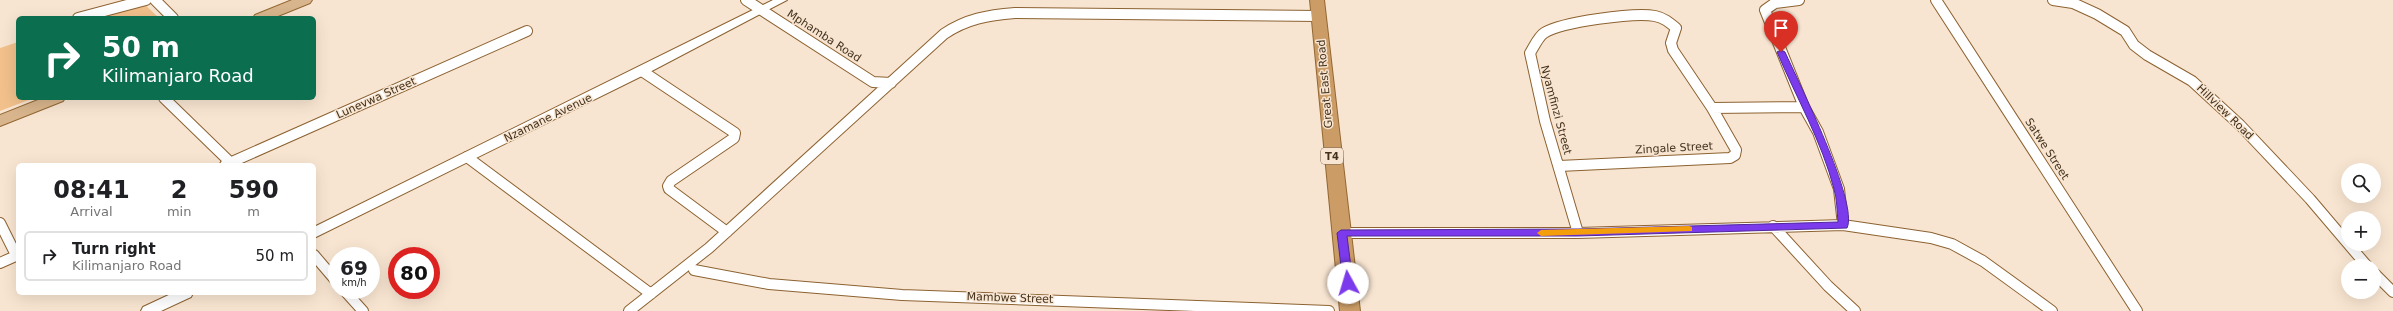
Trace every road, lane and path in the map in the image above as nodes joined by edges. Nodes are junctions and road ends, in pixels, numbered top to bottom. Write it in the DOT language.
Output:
graph roads {
  1 [pos="146,0"];
  2 [pos="155,0"];
  3 [pos="305,0"];
  4 [pos="746,0"];
  5 [pos="781,0"];
  6 [pos="1799,0"];
  7 [pos="1936,0"];
  8 [pos="2052,0"];
  9 [pos="1318,8"];
  10 [pos="761,10"];
  11 [pos="86,16"];
  12 [pos="171,16"];
  13 [pos="265,16"];
  14 [pos="527,31"];
  15 [pos="642,72"];
  16 [pos="892,83"];
  17 [pos="52,100"];
  18 [pos="166,100"];
  19 [pos="1804,107"];
  20 [pos="1712,108"];
  21 [pos="0,121"];
  22 [pos="468,157"];
  23 [pos="229,163"];
  24 [pos="232,163"];
  25 [pos="1559,166"];
  26 [pos="0,222"];
  27 [pos="1843,225"];
  28 [pos="1773,226"];
  29 [pos="316,232"];
  30 [pos="727,232"];
  31 [pos="1341,233"];
  32 [pos="1578,233"];
  33 [pos="16,253"];
  34 [pos="16,255"];
  35 [pos="316,257"];
  36 [pos="2362,259"];
  37 [pos="0,263"];
  38 [pos="694,270"];
  39 [pos="328,271"];
  40 [pos="2381,279"];
  41 [pos="2393,292"];
  42 [pos="651,294"];
  43 [pos="182,295"];
  44 [pos="352,299"];
  45 [pos="1311,310"];
  46 [pos="148,311"];
  47 [pos="362,311"];
  48 [pos="629,311"];
  49 [pos="1329,311"];
  50 [pos="1350,311"];
  51 [pos="1855,311"];
  52 [pos="2052,311"];
  53 [pos="2137,311"];
  1 -- 11 [label="street"];
  2 -- 12 [label="street"];
  3 -- 13 [label="main road"];
  4 -- 10 [label="street, Mphamba Road"];
  5 -- 10 [label="street, Nzamane Avenue"];
  6 -- 19 [label="street"];
  7 -- 53 [label="street, Satwe Street"];
  8 -- 36 [label="street, Hillview Road"];
  9 -- 16 [label="street"];
  9 -- 31 [label="highway, Great East Road / T4"];
  10 -- 15 [label="street, Nzamane Avenue"];
  10 -- 16 [label="street, Mphamba Road"];
  14 -- 24 [label="street, Lunevwa Street"];
  15 -- 22 [label="street, Nzamane Avenue"];
  15 -- 30 [label="street"];
  16 -- 30 [label="street"];
  17 -- 21 [label="main road"];
  18 -- 23 [label="street"];
  19 -- 20 [label="street"];
  19 -- 27 [label="street"];
  20 -- 25 [label="street, Zingale Street"];
  20 -- 25 [label="street, Nyamfinzi Street"];
  22 -- 29 [label="street, Nzamane Avenue"];
  22 -- 42 [label="street"];
  25 -- 32 [label="street, Nyamfinzi Street"];
  26 -- 33 [label="street"];
  27 -- 28 [label="street"];
  27 -- 52 [label="street"];
  28 -- 32 [label="street"];
  28 -- 51 [label="street"];
  30 -- 42 [label="street"];
  31 -- 32 [label="street"];
  31 -- 50 [label="highway, Great East Road / T4"];
  34 -- 37 [label="street"];
  35 -- 39 [label="street"];
  38 -- 45 [label="street, Mambwe Street"];
  40 -- 41 [label="street"];
  42 -- 48 [label="street"];
  43 -- 46 [label="street"];
  44 -- 47 [label="street"];
  45 -- 49 [label="street, Mambwe Street"];
}
